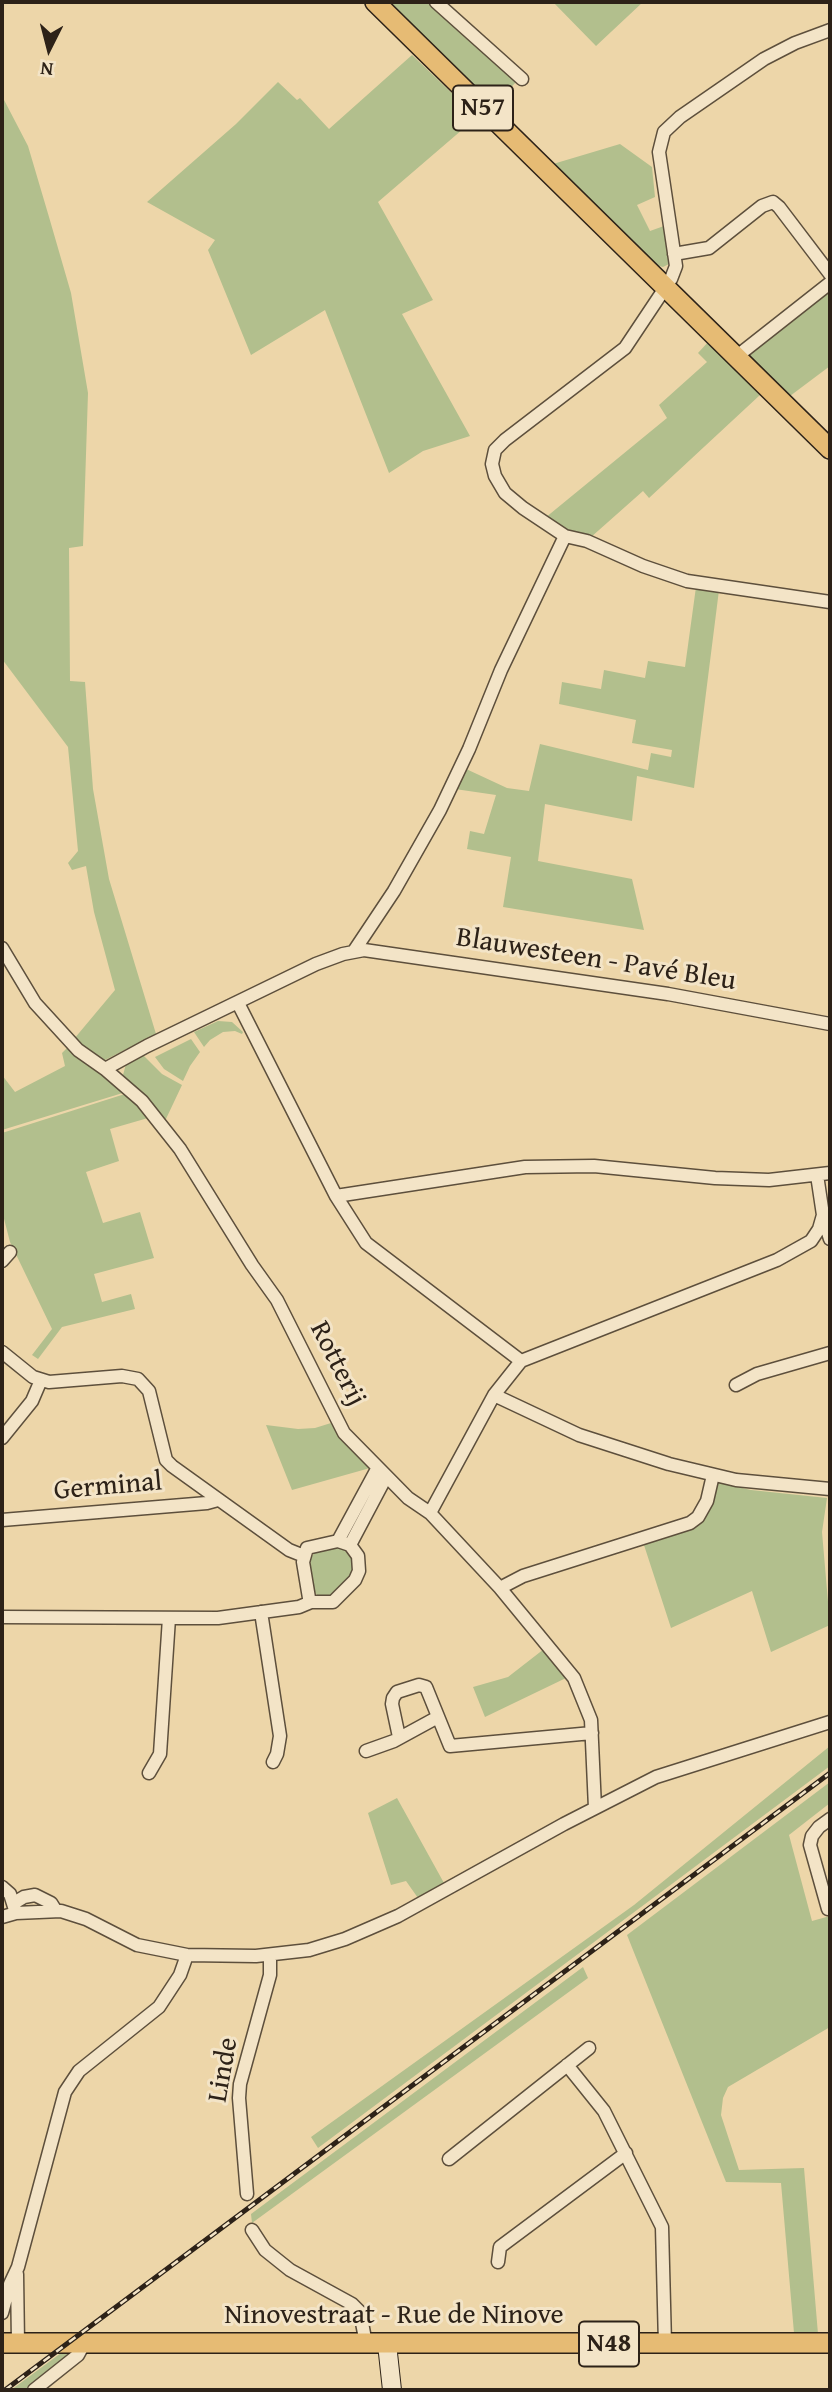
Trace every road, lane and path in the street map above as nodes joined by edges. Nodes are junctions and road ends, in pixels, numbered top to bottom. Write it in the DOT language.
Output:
graph roads {
  1 [pos="375,2"];
  2 [pos="436,2"];
  3 [pos="830,30"];
  4 [pos="522,79"];
  5 [pos="674,254"];
  6 [pos="830,274"];
  7 [pos="830,283"];
  8 [pos="666,288"];
  9 [pos="736,357"];
  10 [pos="830,449"];
  11 [pos="565,536"];
  12 [pos="830,602"];
  13 [pos="2,948"];
  14 [pos="354,951"];
  15 [pos="238,1003"];
  16 [pos="830,1024"];
  17 [pos="105,1069"];
  18 [pos="824,1174"];
  19 [pos="336,1196"];
  20 [pos="823,1215"];
  21 [pos="830,1239"];
  22 [pos="2,1352"];
  23 [pos="830,1353"];
  24 [pos="521,1361"];
  25 [pos="41,1380"];
  26 [pos="736,1385"];
  27 [pos="494,1395"];
  28 [pos="2,1438"];
  29 [pos="382,1473"];
  30 [pos="713,1475"];
  31 [pos="830,1489"];
  32 [pos="218,1500"];
  33 [pos="430,1513"];
  34 [pos="2,1520"];
  35 [pos="344,1543"];
  36 [pos="304,1556"];
  37 [pos="500,1588"];
  38 [pos="311,1602"];
  39 [pos="261,1612"];
  40 [pos="2,1617"];
  41 [pos="169,1618"];
  42 [pos="438,1717"];
  43 [pos="830,1722"];
  44 [pos="592,1733"];
  45 [pos="399,1737"];
  46 [pos="366,1751"];
  47 [pos="273,1762"];
  48 [pos="149,1773"];
  49 [pos="595,1808"];
  50 [pos="830,1819"];
  51 [pos="2,1888"];
  52 [pos="15,1908"];
  53 [pos="828,1909"];
  54 [pos="2,1917"];
  55 [pos="187,1955"];
  56 [pos="270,1955"];
  57 [pos="589,2048"];
  58 [pos="567,2065"];
  59 [pos="626,2153"];
  60 [pos="449,2159"];
  61 [pos="247,2194"];
  62 [pos="252,2230"];
  63 [pos="498,2262"];
  64 [pos="18,2267"];
  65 [pos="2,2314"];
  66 [pos="17,2316"];
  67 [pos="10,2343"];
  68 [pos="830,2343"];
  69 [pos="84,2344"];
  70 [pos="366,2344"];
  71 [pos="387,2344"];
  72 [pos="665,2344"];
  73 [pos="34,2390"];
  74 [pos="393,2390"];
  1 -- 8 [label="main road, N57"];
  2 -- 4 [label="street"];
  3 -- 5 [label="street"];
  5 -- 6 [label="street"];
  5 -- 8 [label="street"];
  7 -- 9 [label="street"];
  8 -- 9 [label="main road, N57"];
  8 -- 11 [label="street"];
  9 -- 10 [label="main road, N57"];
  11 -- 12 [label="street"];
  11 -- 14 [label="street"];
  13 -- 17 [label="street, Rotterij"];
  14 -- 15 [label="street"];
  14 -- 16 [label="street, Blauwesteen - Pavé Bleu"];
  15 -- 17 [label="street"];
  15 -- 19 [label="street"];
  17 -- 29 [label="street, Rotterij"];
  18 -- 19 [label="street"];
  18 -- 20 [label="street"];
  19 -- 24 [label="street"];
  20 -- 21 [label="street"];
  20 -- 24 [label="street"];
  22 -- 25 [label="street"];
  23 -- 26 [label="street"];
  24 -- 27 [label="street"];
  25 -- 28 [label="street"];
  25 -- 32 [label="street, Germinal"];
  27 -- 30 [label="street"];
  27 -- 33 [label="street"];
  29 -- 33 [label="street, Rotterij"];
  29 -- 35 [label="street"];
  30 -- 31 [label="street"];
  30 -- 37 [label="street"];
  32 -- 34 [label="street, Germinal"];
  32 -- 36 [label="street, Germinal"];
  33 -- 37 [label="street, Rotterij"];
  35 -- 36 [label="street"];
  35 -- 38 [label="street"];
  36 -- 38 [label="street"];
  37 -- 44 [label="street, Rotterij"];
  38 -- 39 [label="street"];
  39 -- 41 [label="street"];
  39 -- 47 [label="street"];
  40 -- 41 [label="street"];
  41 -- 48 [label="street"];
  42 -- 44 [label="street"];
  42 -- 45 [label="street"];
  42 -- 45 [label="street"];
  43 -- 49 [label="street"];
  44 -- 49 [label="street, Rotterij"];
  45 -- 46 [label="street"];
  49 -- 56 [label="street"];
  50 -- 53 [label="street"];
  51 -- 52 [label="street"];
  52 -- 54 [label="street"];
  52 -- 55 [label="street"];
  55 -- 56 [label="street"];
  55 -- 64 [label="street"];
  56 -- 61 [label="street, Linde"];
  57 -- 58 [label="street"];
  58 -- 59 [label="street"];
  58 -- 60 [label="street"];
  59 -- 63 [label="street"];
  59 -- 72 [label="street"];
  62 -- 70 [label="street"];
  64 -- 65 [label="street"];
  64 -- 66 [label="street"];
  65 -- 66 [label="street"];
  66 -- 67 [label="street"];
  67 -- 69 [label="main road, N48"];
  68 -- 72 [label="main road, Ninovestraat - Rue de Ninove / N48"];
  69 -- 70 [label="main road, Ninovestraat - Rue de Ninove / N48"];
  69 -- 73 [label="street"];
  70 -- 71 [label="main road, Ninovestraat - Rue de Ninove / N48"];
  71 -- 72 [label="main road, Ninovestraat - Rue de Ninove / N48"];
  71 -- 74 [label="main road"];
}
